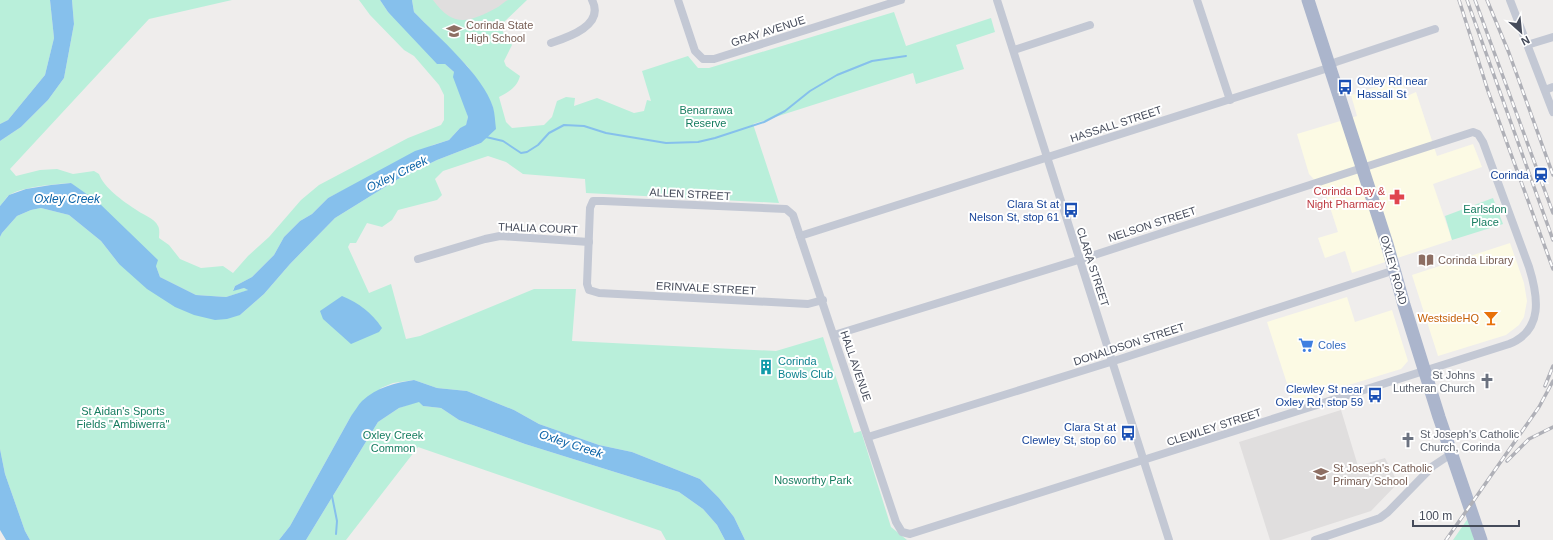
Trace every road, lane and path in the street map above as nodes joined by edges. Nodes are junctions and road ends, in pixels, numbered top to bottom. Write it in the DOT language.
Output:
graph roads {
  1 [pos="592,0"];
  2 [pos="678,0"];
  3 [pos="901,0"];
  4 [pos="997,0"];
  5 [pos="1197,0"];
  6 [pos="1308,0"];
  7 [pos="1510,0"];
  8 [pos="1090,25"];
  9 [pos="1435,29"];
  10 [pos="1553,37"];
  11 [pos="551,43"];
  12 [pos="1528,45"];
  13 [pos="1014,50"];
  14 [pos="1330,66"];
  15 [pos="1549,89"];
  16 [pos="1230,100"];
  17 [pos="1553,112"];
  18 [pos="1047,157"];
  19 [pos="1362,168"];
  20 [pos="786,209"];
  21 [pos="800,236"];
  22 [pos="589,242"];
  23 [pos="418,259"];
  24 [pos="1079,260"];
  25 [pos="1395,270"];
  26 [pos="822,300"];
  27 [pos="1528,331"];
  28 [pos="834,335"];
  29 [pos="1112,362"];
  30 [pos="1425,371"];
  31 [pos="868,438"];
  32 [pos="1452,454"];
  33 [pos="1143,461"];
  34 [pos="902,532"];
  35 [pos="1332,538"];
  36 [pos="1169,540"];
  37 [pos="1315,540"];
  38 [pos="1481,540"];
  1 -- 11 [label="street"];
  2 -- 3 [label="street, GRAY AVENUE"];
  4 -- 13 [label="street, CLARA STREET"];
  5 -- 16 [label="street"];
  6 -- 14 [label="main road, OXLEY ROAD"];
  7 -- 12 [label="street"];
  8 -- 13 [label="street"];
  9 -- 14 [label="street, HASSALL STREET"];
  10 -- 12 [label="street"];
  12 -- 15 [label="street"];
  13 -- 18 [label="street, CLARA STREET"];
  14 -- 16 [label="street, HASSALL STREET"];
  14 -- 19 [label="main road, OXLEY ROAD"];
  15 -- 17 [label="street"];
  16 -- 18 [label="street, HASSALL STREET"];
  18 -- 21 [label="street, HASSALL STREET"];
  18 -- 24 [label="street, CLARA STREET"];
  19 -- 24 [label="street, NELSON STREET"];
  19 -- 25 [label="main road, OXLEY ROAD"];
  19 -- 27 [label="street, NELSON STREET"];
  20 -- 21 [label="street, HALL AVENUE"];
  20 -- 22 [label="street, ALLEN STREET"];
  21 -- 26 [label="street, HALL AVENUE"];
  22 -- 23 [label="street, THALIA COURT"];
  22 -- 26 [label="street, ERINVALE STREET"];
  24 -- 28 [label="street, NELSON STREET"];
  24 -- 29 [label="street, CLARA STREET"];
  25 -- 29 [label="street, DONALDSON STREET"];
  25 -- 30 [label="main road, OXLEY ROAD"];
  26 -- 28 [label="street, HALL AVENUE"];
  27 -- 30 [label="street, CLEWLEY STREET"];
  28 -- 31 [label="street, HALL AVENUE"];
  29 -- 31 [label="street, DONALDSON STREET"];
  29 -- 33 [label="street, CLARA STREET"];
  30 -- 32 [label="main road, OXLEY ROAD"];
  30 -- 33 [label="street, CLEWLEY STREET"];
  31 -- 34 [label="street, HALL AVENUE"];
  32 -- 35 [label="street"];
  32 -- 38 [label="main road, OXLEY ROAD"];
  33 -- 34 [label="street, CLEWLEY STREET"];
  33 -- 36 [label="street, CLARA STREET"];
  35 -- 37 [label="street"];
}
